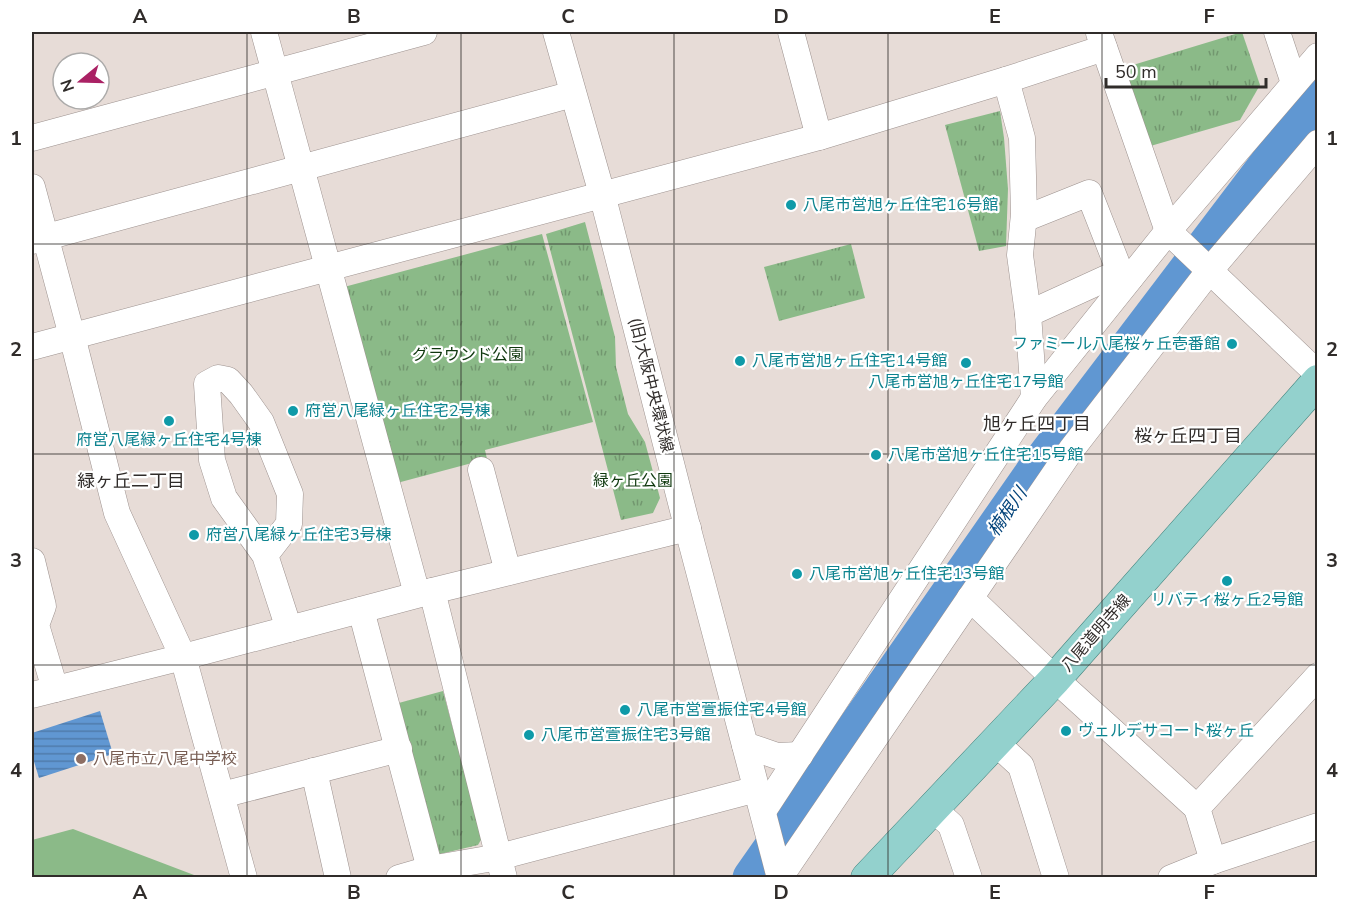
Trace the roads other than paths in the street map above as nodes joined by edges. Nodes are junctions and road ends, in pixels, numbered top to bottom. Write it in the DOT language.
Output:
graph roads {
  1 [pos="264,32"];
  2 [pos="424,32"];
  3 [pos="556,32"];
  4 [pos="791,32"];
  5 [pos="1277,32"];
  6 [pos="1101,40"];
  7 [pos="1317,56"];
  8 [pos="275,72"];
  9 [pos="1006,80"];
  10 [pos="1294,83"];
  11 [pos="573,94"];
  12 [pos="819,136"];
  13 [pos="32,138"];
  14 [pos="1317,143"];
  15 [pos="302,167"];
  16 [pos="32,187"];
  17 [pos="602,194"];
  18 [pos="1024,219"];
  19 [pos="1168,231"];
  20 [pos="39,239"];
  21 [pos="329,267"];
  22 [pos="1210,270"];
  23 [pos="1125,275"];
  24 [pos="1028,314"];
  25 [pos="72,336"];
  26 [pos="32,347"];
  27 [pos="1317,374"];
  28 [pos="1317,381"];
  29 [pos="1034,398"];
  30 [pos="481,470"];
  31 [pos="688,528"];
  32 [pos="265,555"];
  33 [pos="32,561"];
  34 [pos="508,572"];
  35 [pos="424,593"];
  36 [pos="969,598"];
  37 [pos="361,610"];
  38 [pos="289,628"];
  39 [pos="183,657"];
  40 [pos="1317,676"];
  41 [pos="1055,679"];
  42 [pos="43,692"];
  43 [pos="995,742"];
  44 [pos="746,745"];
  45 [pos="399,749"];
  46 [pos="800,755"];
  47 [pos="314,771"];
  48 [pos="222,795"];
  49 [pos="760,800"];
  50 [pos="932,808"];
  51 [pos="1197,808"];
  52 [pos="1317,826"];
  53 [pos="1213,861"];
  54 [pos="501,867"];
  55 [pos="430,869"];
  56 [pos="780,877"];
  57 [pos="244,878"];
  58 [pos="338,878"];
  59 [pos="399,878"];
  60 [pos="867,878"];
  61 [pos="969,878"];
  62 [pos="1056,878"];
  63 [pos="1171,878"];
  1 -- 8 [label="street"];
  2 -- 8 [label="street"];
  3 -- 11 [label="street, (旧)大阪中央環状線"];
  4 -- 12 [label="street"];
  5 -- 10 [label="street"];
  6 -- 9 [label="street"];
  6 -- 19 [label="street"];
  7 -- 10 [label="street"];
  8 -- 13 [label="street"];
  8 -- 15 [label="street"];
  9 -- 12 [label="street"];
  9 -- 18 [label="street"];
  10 -- 19 [label="street"];
  11 -- 15 [label="street"];
  11 -- 17 [label="street, (旧)大阪中央環状線"];
  12 -- 17 [label="street"];
  14 -- 22 [label="street"];
  15 -- 20 [label="street"];
  15 -- 21 [label="street"];
  16 -- 20 [label="street"];
  17 -- 21 [label="street"];
  17 -- 31 [label="street, (旧)大阪中央環状線"];
  18 -- 23 [label="street"];
  18 -- 24 [label="street"];
  19 -- 22 [label="street"];
  19 -- 23 [label="street"];
  20 -- 25 [label="street"];
  21 -- 25 [label="street"];
  21 -- 35 [label="street"];
  22 -- 27 [label="street"];
  22 -- 36 [label="street"];
  23 -- 24 [label="street"];
  23 -- 29 [label="street"];
  24 -- 29 [label="street"];
  25 -- 26 [label="street"];
  25 -- 39 [label="street"];
  28 -- 41 [label="main road, 八尾道明寺線"];
  29 -- 46 [label="street"];
  30 -- 34 [label="street"];
  31 -- 34 [label="street"];
  31 -- 44 [label="street, (旧)大阪中央環状線"];
  32 -- 32 [label="street"];
  32 -- 38 [label="street"];
  33 -- 42 [label="street"];
  34 -- 35 [label="street"];
  35 -- 37 [label="street"];
  35 -- 54 [label="street"];
  36 -- 41 [label="street"];
  36 -- 56 [label="street"];
  37 -- 38 [label="street"];
  37 -- 45 [label="street"];
  38 -- 39 [label="street"];
  39 -- 42 [label="street"];
  39 -- 48 [label="street"];
  40 -- 51 [label="street"];
  41 -- 43 [label="main road, 八尾道明寺線"];
  41 -- 51 [label="street"];
  43 -- 50 [label="main road, 八尾道明寺線"];
  43 -- 62 [label="street"];
  44 -- 46 [label="street"];
  44 -- 49 [label="street, (旧)大阪中央環状線"];
  45 -- 47 [label="street"];
  45 -- 55 [label="street"];
  46 -- 49 [label="street"];
  47 -- 48 [label="street"];
  47 -- 58 [label="street"];
  48 -- 57 [label="street"];
  49 -- 54 [label="street"];
  49 -- 56 [label="street, (旧)大阪中央環状線"];
  50 -- 60 [label="main road, 八尾道明寺線"];
  50 -- 61 [label="street"];
  51 -- 53 [label="street"];
  52 -- 53 [label="street"];
  53 -- 63 [label="street"];
  54 -- 55 [label="street"];
  55 -- 59 [label="street"];
}
